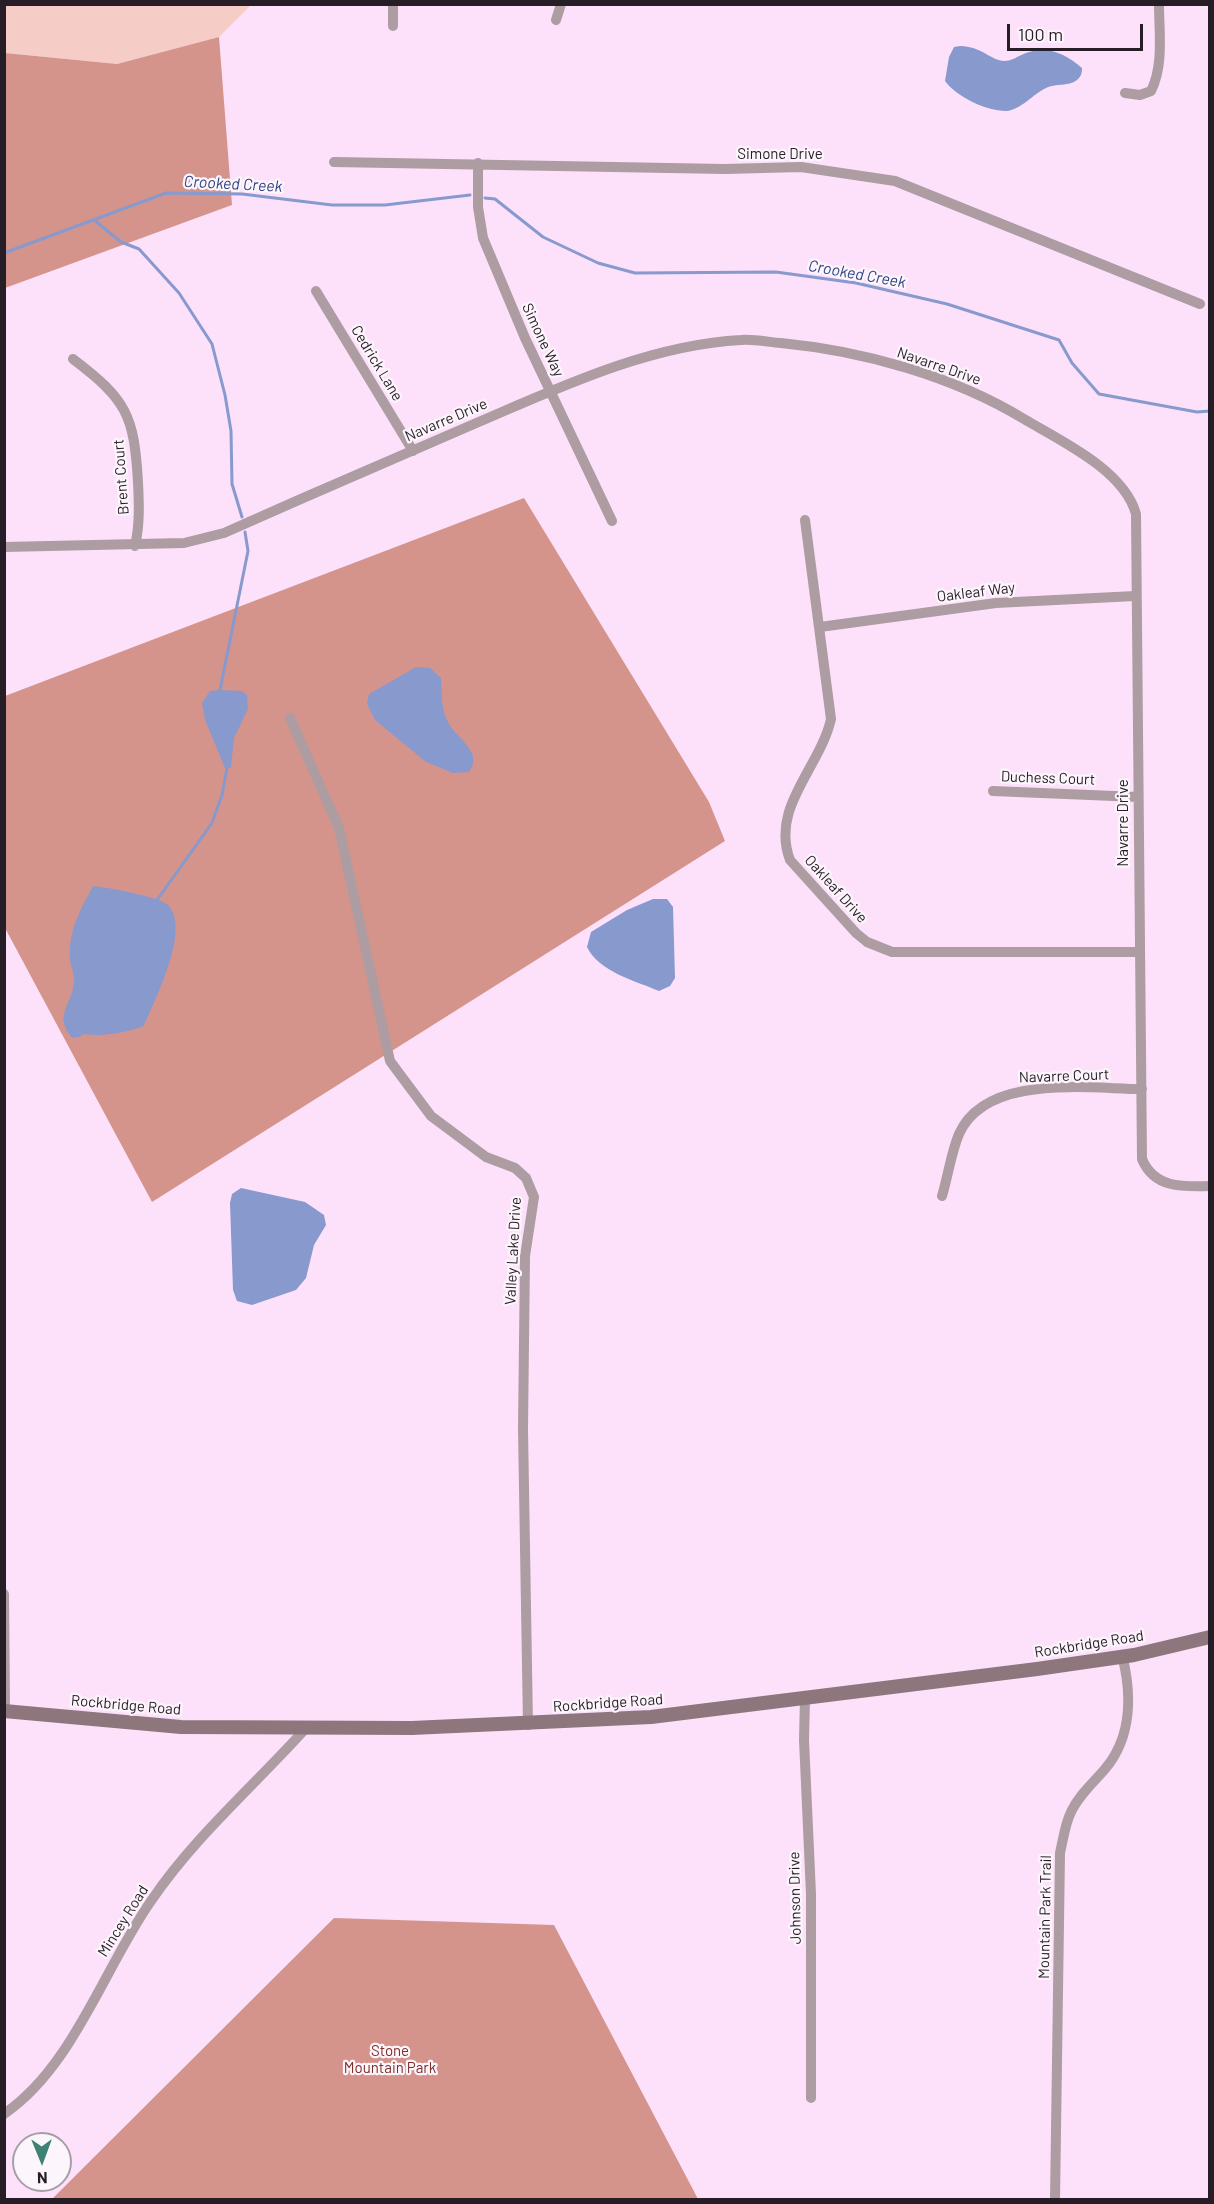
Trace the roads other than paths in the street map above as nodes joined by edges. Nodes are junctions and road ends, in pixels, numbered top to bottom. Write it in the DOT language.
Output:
graph roads {
  1 [pos="393,4"];
  2 [pos="561,4"];
  3 [pos="1159,4"];
  4 [pos="556,20"];
  5 [pos="393,26"];
  6 [pos="1125,93"];
  7 [pos="334,162"];
  8 [pos="478,163"];
  9 [pos="316,291"];
  10 [pos="1200,304"];
  11 [pos="73,359"];
  12 [pos="550,391"];
  13 [pos="412,451"];
  14 [pos="805,520"];
  15 [pos="612,521"];
  16 [pos="135,546"];
  17 [pos="4,547"];
  18 [pos="1135,596"];
  19 [pos="820,627"];
  20 [pos="290,718"];
  21 [pos="993,791"];
  22 [pos="1138,797"];
  23 [pos="1139,952"];
  24 [pos="1142,1089"];
  25 [pos="1209,1186"];
  26 [pos="942,1196"];
  27 [pos="4,1594"];
  28 [pos="1209,1637"];
  29 [pos="1122,1655"];
  30 [pos="805,1698"];
  31 [pos="5,1711"];
  32 [pos="528,1725"];
  33 [pos="307,1727"];
  34 [pos="811,2098"];
  35 [pos="4,2114"];
  36 [pos="1055,2199"];
  1 -- 5 [label="street"];
  2 -- 4 [label="street"];
  3 -- 6 [label="street"];
  7 -- 8 [label="street, Simone Drive"];
  8 -- 10 [label="street, Simone Drive"];
  8 -- 12 [label="street, Simone Way"];
  9 -- 13 [label="street, Cedrick Lane"];
  11 -- 16 [label="street, Brent Court"];
  12 -- 13 [label="street, Navarre Drive"];
  12 -- 15 [label="street, Simone Way"];
  12 -- 18 [label="street, Navarre Drive"];
  13 -- 16 [label="street, Navarre Drive"];
  14 -- 19 [label="street, Oakleaf Drive"];
  16 -- 17 [label="street, Navarre Drive"];
  18 -- 19 [label="street, Oakleaf Way"];
  18 -- 22 [label="street, Navarre Drive"];
  19 -- 23 [label="street, Oakleaf Drive"];
  20 -- 32 [label="street, Valley Lake Drive"];
  21 -- 22 [label="street, Duchess Court"];
  22 -- 23 [label="street, Navarre Drive"];
  23 -- 24 [label="street, Navarre Drive"];
  24 -- 25 [label="street, Navarre Drive"];
  24 -- 26 [label="street, Navarre Court"];
  27 -- 31 [label="street"];
  28 -- 29 [label="main road, Rockbridge Road"];
  29 -- 30 [label="main road, Rockbridge Road"];
  29 -- 36 [label="street, Mountain Park Trail"];
  30 -- 32 [label="main road, Rockbridge Road"];
  30 -- 34 [label="street, Johnson Drive"];
  31 -- 33 [label="main road, Rockbridge Road"];
  32 -- 33 [label="main road, Rockbridge Road"];
  33 -- 35 [label="street, Mincey Road"];
}
